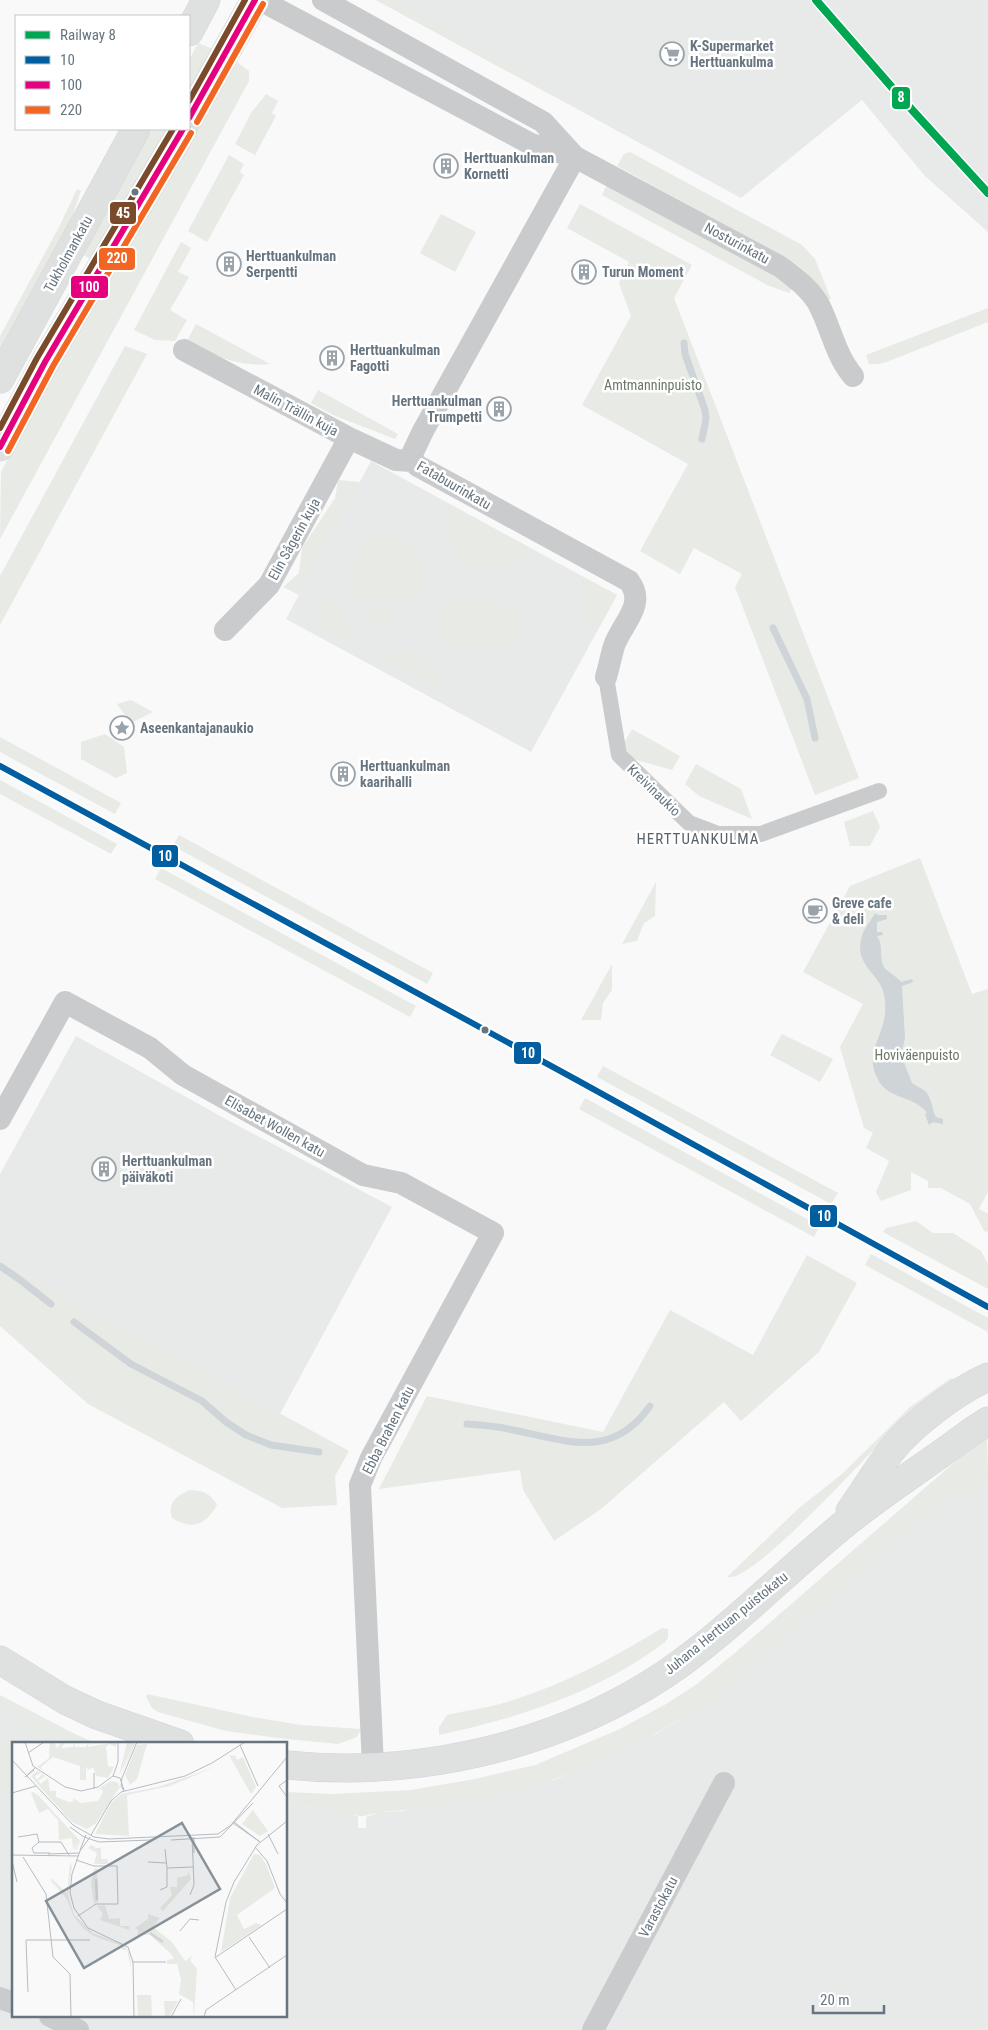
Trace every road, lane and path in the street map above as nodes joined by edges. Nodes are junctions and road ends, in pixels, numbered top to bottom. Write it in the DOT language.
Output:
graph roads {
  1 [pos="206,0"];
  2 [pos="255,0"];
  3 [pos="260,0"];
  4 [pos="323,0"];
  5 [pos="190,30"];
  6 [pos="190,116"];
  7 [pos="135,130"];
  8 [pos="182,130"];
  9 [pos="575,157"];
  10 [pos="184,350"];
  11 [pos="853,376"];
  12 [pos="0,379"];
  13 [pos="349,438"];
  14 [pos="0,447"];
  15 [pos="412,461"];
  16 [pos="224,630"];
  17 [pos="606,678"];
  18 [pos="879,791"];
  19 [pos="0,1119"];
  20 [pos="493,1233"];
  21 [pos="988,1377"];
  22 [pos="988,1421"];
  23 [pos="838,1529"];
  24 [pos="0,1660"];
  25 [pos="174,1742"];
  26 [pos="288,1765"];
  27 [pos="373,1766"];
  28 [pos="724,1783"];
  29 [pos="0,1998"];
  30 [pos="12,2002"];
  31 [pos="54,2018"];
  32 [pos="78,2030"];
  33 [pos="593,2030"];
  1 -- 5 [label="main road"];
  2 -- 6 [label="main road"];
  3 -- 9 [label="street, Nosturinkatu"];
  4 -- 9 [label="street, Nosturinkatu"];
  7 -- 12 [label="main road, Tukholmankatu"];
  8 -- 14 [label="main road"];
  9 -- 11 [label="street, Nosturinkatu"];
  9 -- 15 [label="street, Fatabuurinkatu"];
  10 -- 13 [label="street, Malin Trällin kuja"];
  13 -- 15 [label="street, Malin Trällin kuja"];
  13 -- 16 [label="street, Elin Sågerin kuja"];
  15 -- 17 [label="street, Fatabuurinkatu"];
  17 -- 18 [label="street, Kreivinaukio"];
  19 -- 20 [label="street, Elisabet Wollen katu"];
  20 -- 27 [label="street, Ebba Brahen katu"];
  21 -- 23 [label="main road, Juhana Herttuan puistokatu"];
  22 -- 23 [label="main road, Juhana Herttuan puistokatu"];
  23 -- 27 [label="main road, Juhana Herttuan puistokatu"];
  24 -- 25 [label="main road"];
  26 -- 27 [label="main road, Juhana Herttuan puistokatu"];
  28 -- 33 [label="street, Varastokatu"];
  29 -- 30 [label="street"];
  31 -- 32 [label="street"];
}
